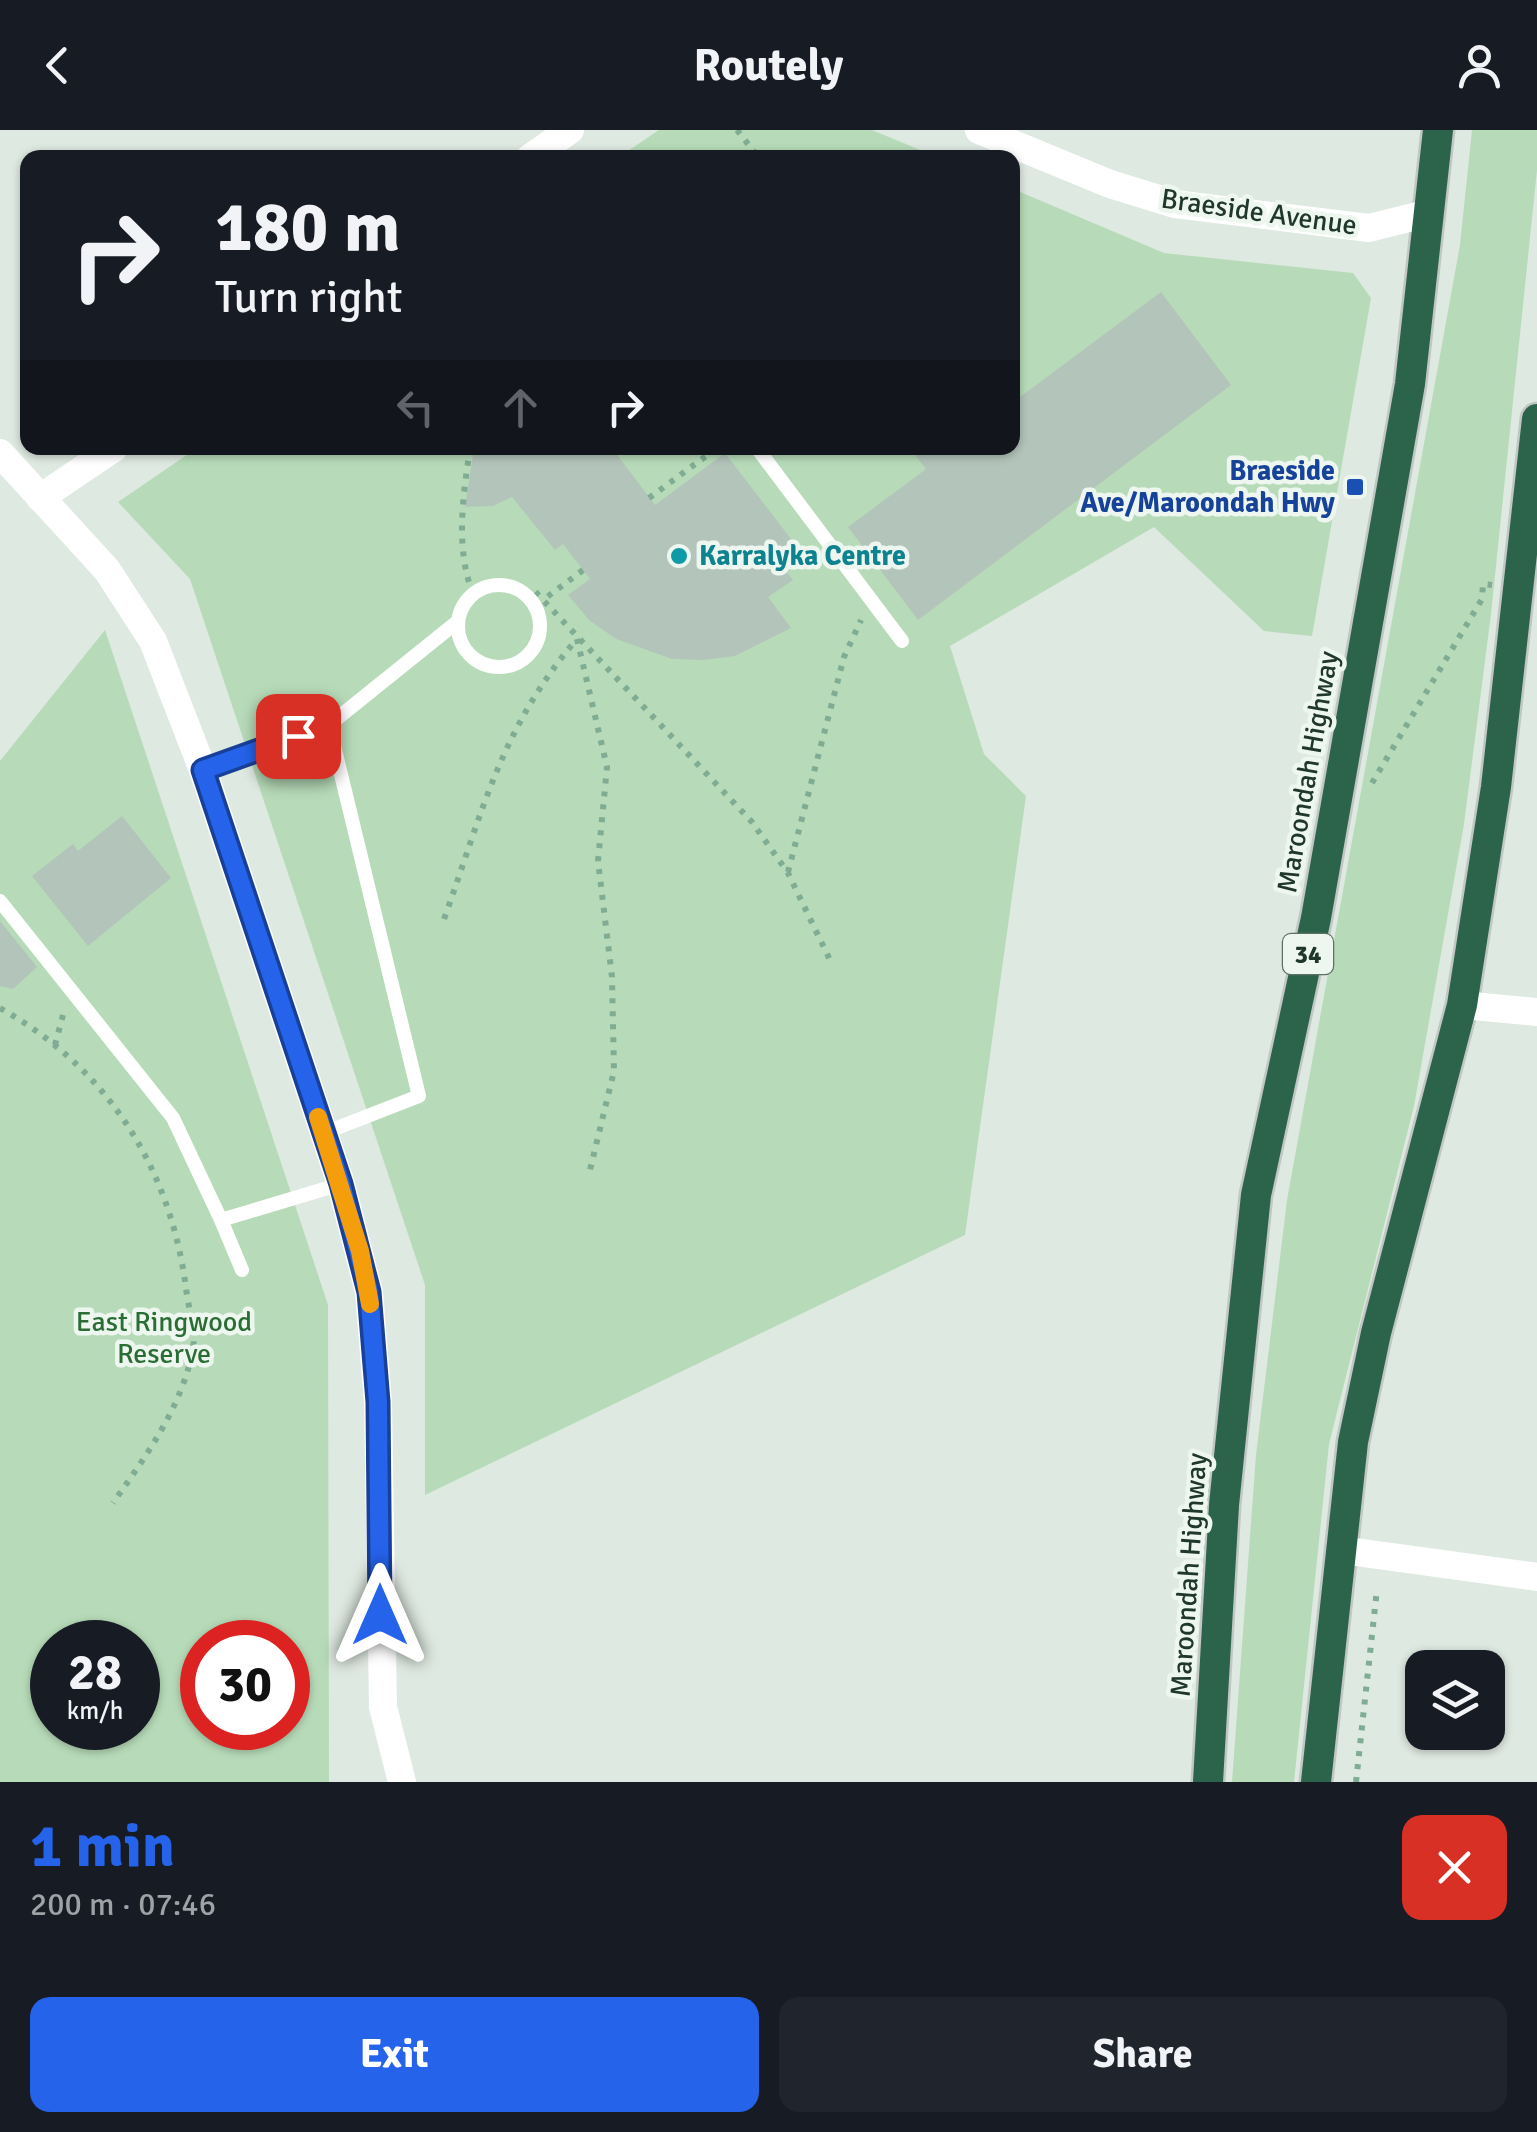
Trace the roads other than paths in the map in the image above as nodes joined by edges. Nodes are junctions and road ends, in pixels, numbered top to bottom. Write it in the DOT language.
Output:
graph roads {
  1 [pos="570,130"];
  2 [pos="979,130"];
  3 [pos="1438,130"];
  4 [pos="545,150"];
  5 [pos="1429,213"];
  6 [pos="1537,419"];
  7 [pos="0,454"];
  8 [pos="104,455"];
  9 [pos="762,455"];
  10 [pos="40,498"];
  11 [pos="1525,569"];
  12 [pos="457,622"];
  13 [pos="902,641"];
  14 [pos="329,725"];
  15 [pos="203,770"];
  16 [pos="0,901"];
  17 [pos="1462,1006"];
  18 [pos="1537,1012"];
  19 [pos="324,1134"];
  20 [pos="341,1184"];
  21 [pos="220,1220"];
  22 [pos="242,1270"];
  23 [pos="1341,1550"];
  24 [pos="1537,1577"];
  25 [pos="402,1782"];
  26 [pos="1208,1782"];
  27 [pos="1316,1782"];
  1 -- 4 [label="street"];
  2 -- 5 [label="street, Braeside Avenue"];
  3 -- 5 [label="highway, Maroondah Highway / 34"];
  5 -- 26 [label="highway, Maroondah Highway / 34"];
  6 -- 11 [label="highway"];
  7 -- 10 [label="street"];
  8 -- 10 [label="street"];
  9 -- 13 [label="lane"];
  10 -- 15 [label="street"];
  11 -- 17 [label="highway"];
  12 -- 12 [label="lane"];
  12 -- 14 [label="lane"];
  14 -- 15 [label="lane"];
  14 -- 19 [label="lane"];
  15 -- 19 [label="street"];
  16 -- 21 [label="lane"];
  17 -- 18 [label="street"];
  17 -- 23 [label="highway"];
  19 -- 20 [label="street"];
  20 -- 21 [label="lane"];
  20 -- 25 [label="street"];
  21 -- 22 [label="lane"];
  23 -- 24 [label="street"];
  23 -- 27 [label="highway"];
}
